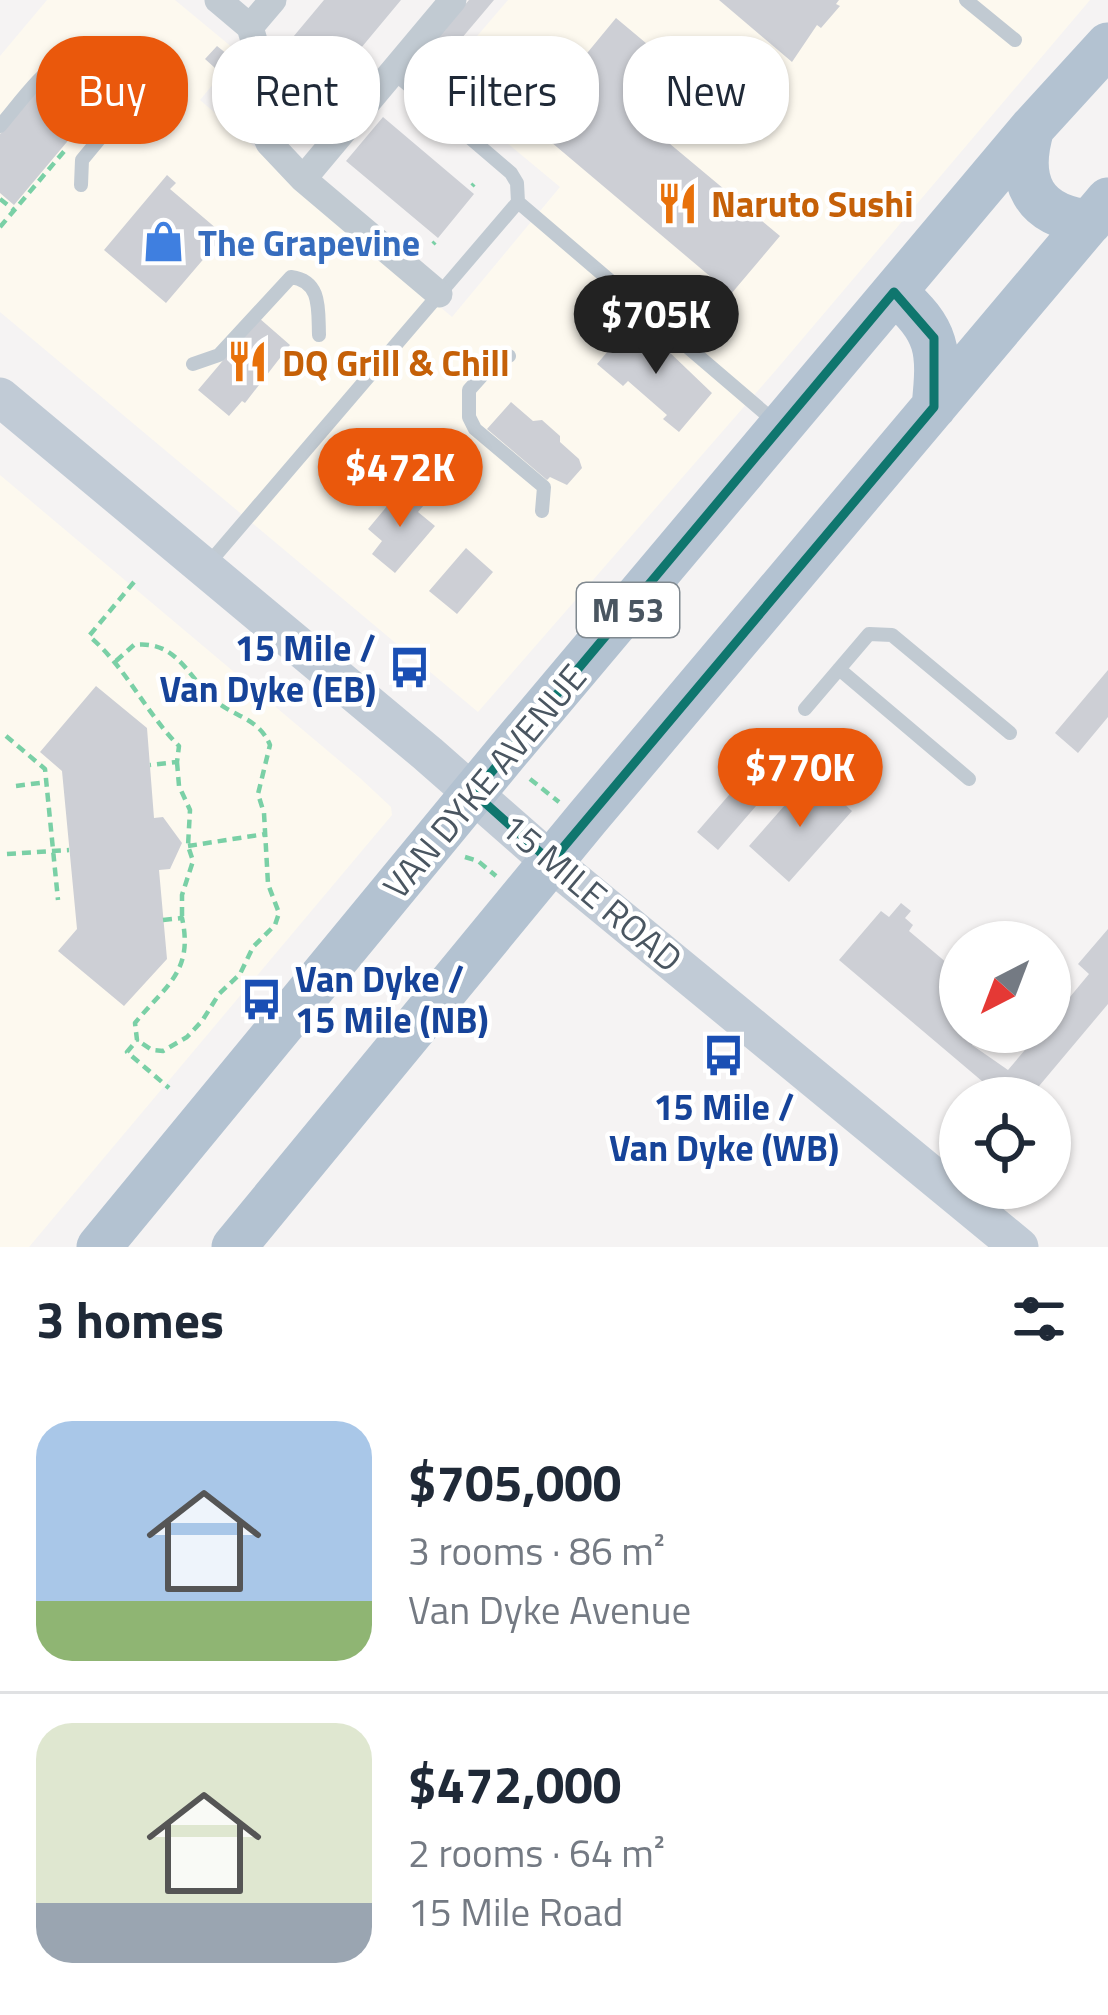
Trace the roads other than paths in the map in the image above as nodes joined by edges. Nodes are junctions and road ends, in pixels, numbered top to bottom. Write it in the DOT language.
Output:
graph roads {
  1 [pos="218,0"];
  2 [pos="273,0"];
  3 [pos="453,0"];
  4 [pos="966,0"];
  5 [pos="250,27"];
  6 [pos="1015,40"];
  7 [pos="1108,45"];
  8 [pos="393,72"];
  9 [pos="36,86"];
  10 [pos="0,126"];
  11 [pos="1032,128"];
  12 [pos="96,144"];
  13 [pos="303,179"];
  14 [pos="81,185"];
  15 [pos="518,202"];
  16 [pos="1102,220"];
  17 [pos="894,292"];
  18 [pos="439,294"];
  19 [pos="319,335"];
  20 [pos="509,356"];
  21 [pos="193,364"];
  22 [pos="0,397"];
  23 [pos="934,407"];
  24 [pos="782,428"];
  25 [pos="542,512"];
  26 [pos="205,567"];
  27 [pos="839,670"];
  28 [pos="805,709"];
  29 [pos="1010,733"];
  30 [pos="969,779"];
  31 [pos="474,793"];
  32 [pos="551,862"];
  33 [pos="248,1238"];
  34 [pos="99,1247"];
  35 [pos="1019,1247"];
  1 -- 5 [label="street"];
  2 -- 5 [label="street"];
  3 -- 8 [label="street"];
  4 -- 6 [label="lane"];
  5 -- 13 [label="street"];
  7 -- 11 [label="main road, VAN DYKE AVENUE / M 53"];
  8 -- 13 [label="street"];
  8 -- 15 [label="lane"];
  9 -- 10 [label="lane"];
  11 -- 16 [label="main road"];
  11 -- 17 [label="main road, VAN DYKE AVENUE / M 53"];
  12 -- 14 [label="lane"];
  13 -- 18 [label="street"];
  15 -- 18 [label="lane"];
  15 -- 24 [label="lane"];
  16 -- 23 [label="main road, M 53"];
  17 -- 23 [label="main road"];
  17 -- 24 [label="main road, VAN DYKE AVENUE / M 53"];
  18 -- 26 [label="lane"];
  19 -- 21 [label="lane"];
  20 -- 25 [label="lane"];
  22 -- 26 [label="main road, 15 MILE ROAD"];
  23 -- 32 [label="main road, M 53"];
  24 -- 31 [label="main road, VAN DYKE AVENUE / M 53"];
  26 -- 31 [label="main road, 15 MILE ROAD"];
  27 -- 28 [label="lane"];
  27 -- 29 [label="lane"];
  27 -- 30 [label="lane"];
  31 -- 32 [label="main road, 15 MILE ROAD"];
  31 -- 34 [label="main road, VAN DYKE AVENUE / M 53"];
  32 -- 33 [label="main road, M 53"];
  32 -- 35 [label="main road, 15 MILE ROAD"];
}
